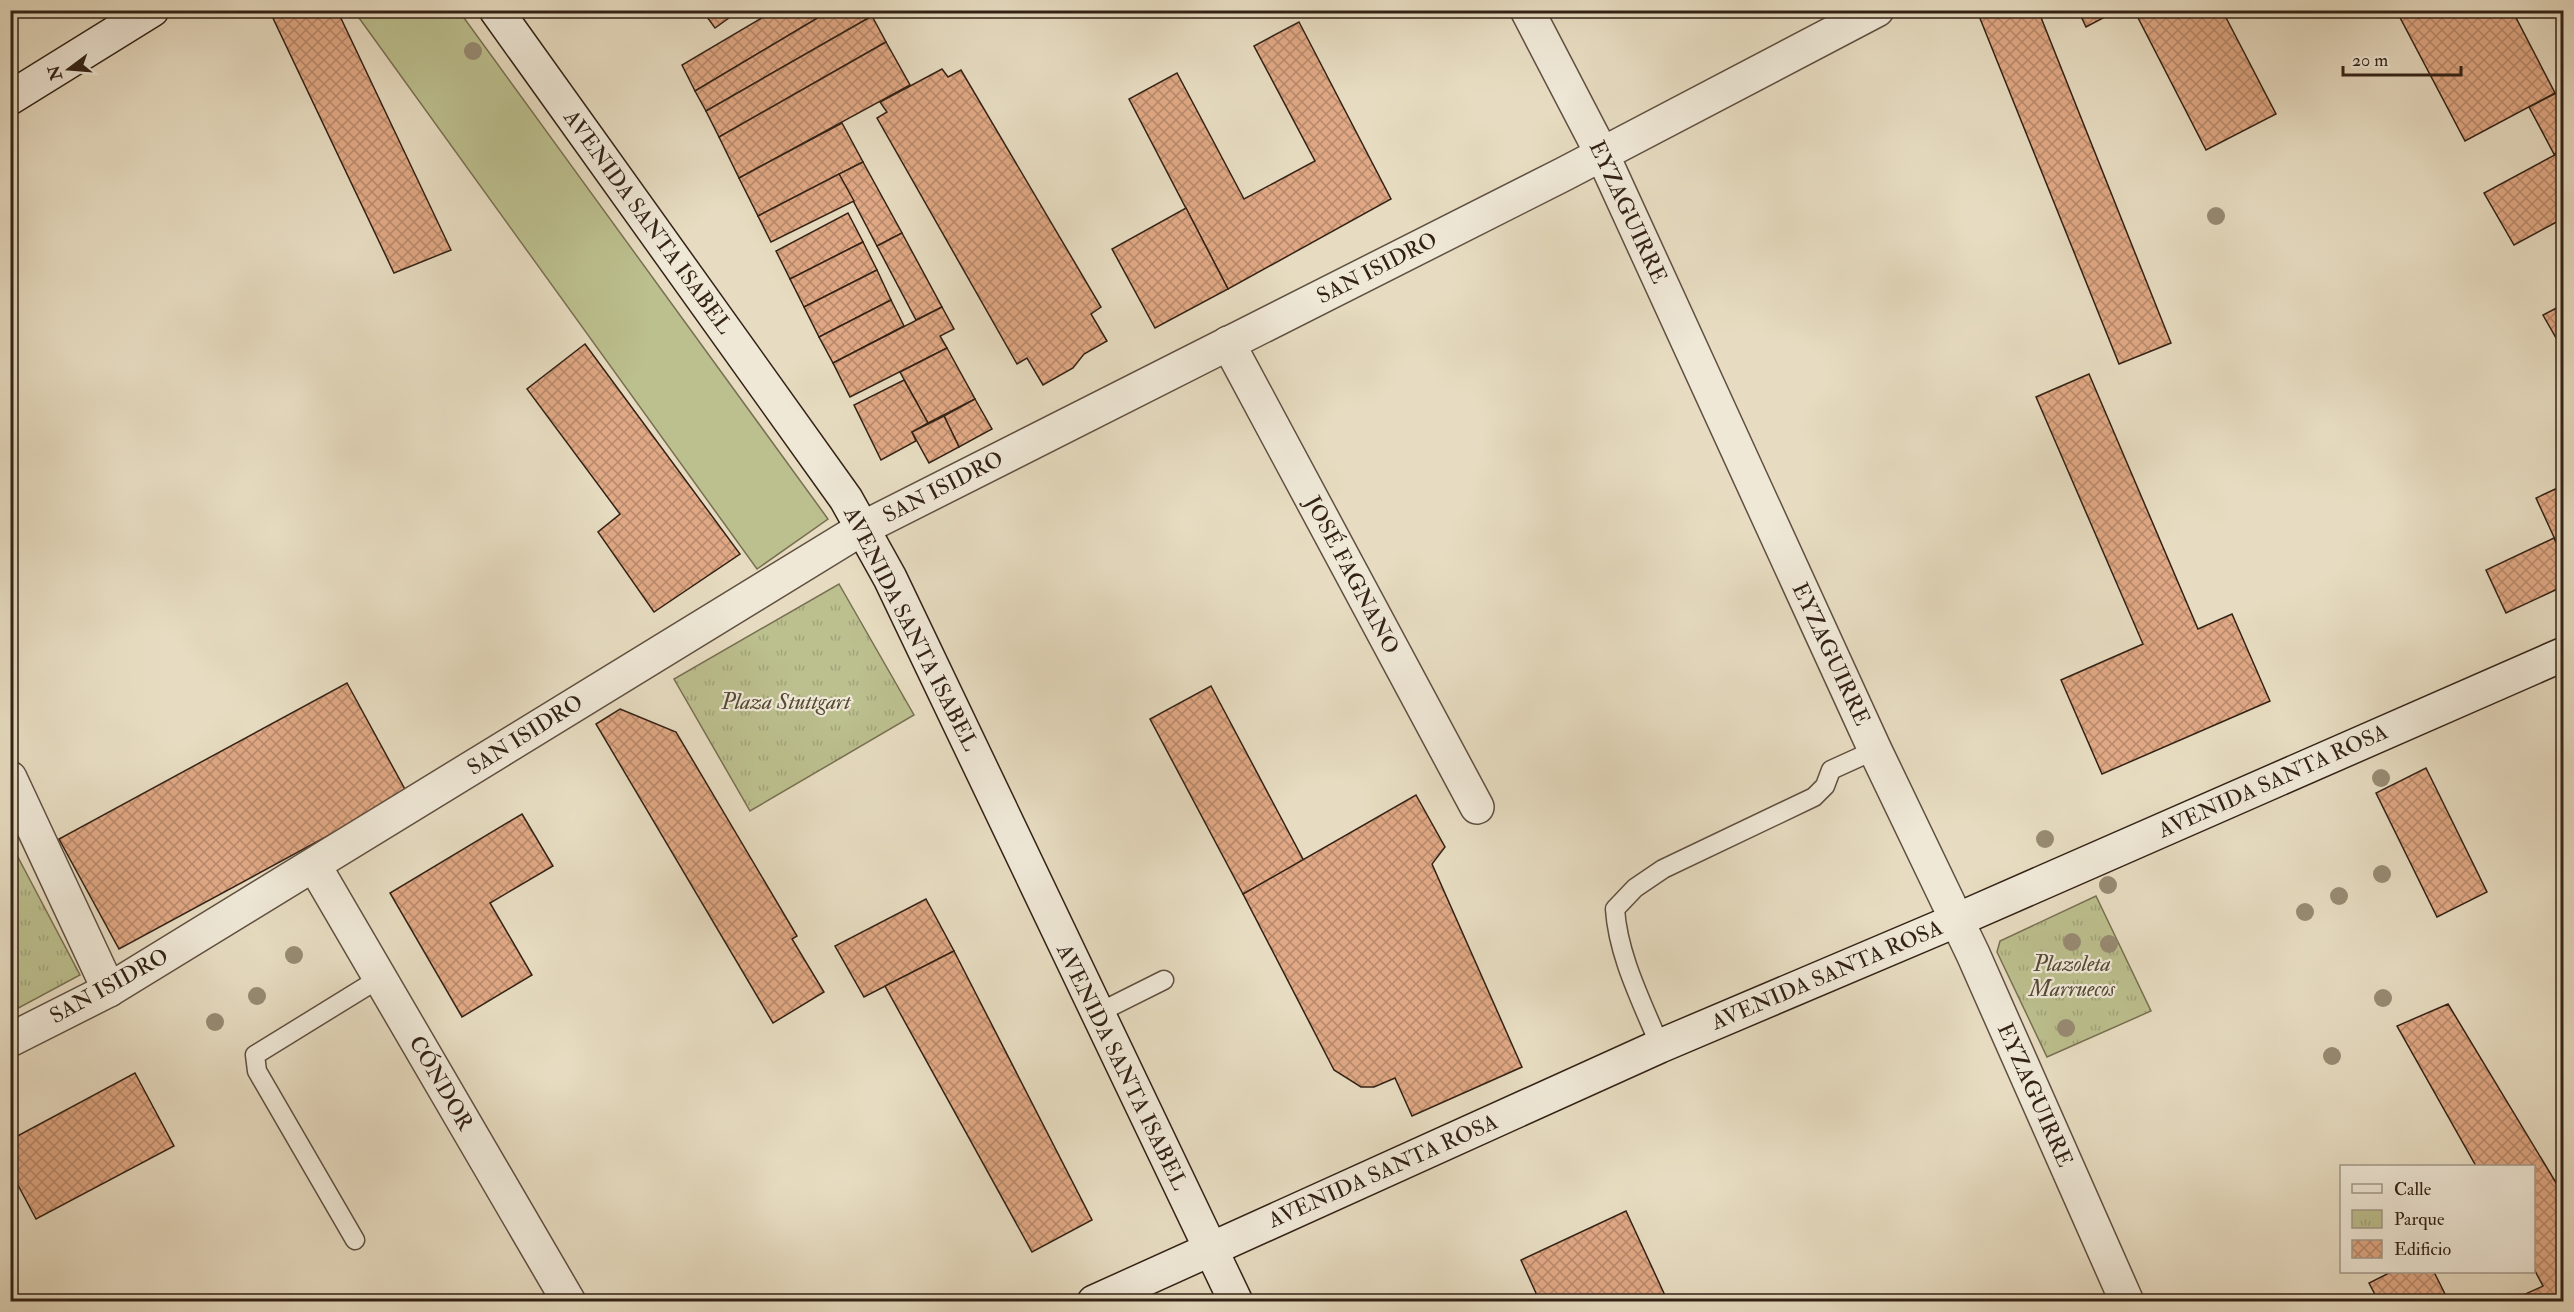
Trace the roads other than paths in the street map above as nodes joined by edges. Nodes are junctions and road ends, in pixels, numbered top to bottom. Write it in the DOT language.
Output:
graph roads {
  1 [pos="152,10"];
  2 [pos="496,10"];
  3 [pos="1527,10"];
  4 [pos="1876,10"];
  5 [pos="10,98"];
  6 [pos="1602,154"];
  7 [pos="1228,343"];
  8 [pos="864,528"];
  9 [pos="2564,654"];
  10 [pos="1875,750"];
  11 [pos="12,783"];
  12 [pos="1477,807"];
  13 [pos="314,865"];
  14 [pos="1957,920"];
  15 [pos="380,978"];
  16 [pos="1164,980"];
  17 [pos="109,990"];
  18 [pos="1096,1014"];
  19 [pos="10,1040"];
  20 [pos="1660,1046"];
  21 [pos="355,1240"];
  22 [pos="1209,1250"];
  23 [pos="569,1302"];
  24 [pos="1094,1302"];
  25 [pos="1236,1302"];
  26 [pos="2127,1302"];
  1 -- 5 [label="street"];
  2 -- 8 [label="street, AVENIDA SANTA ISABEL"];
  3 -- 6 [label="street, EYZAGUIRRE"];
  4 -- 6 [label="street, SAN ISIDRO"];
  6 -- 7 [label="street, SAN ISIDRO"];
  6 -- 10 [label="street, EYZAGUIRRE"];
  7 -- 8 [label="street, SAN ISIDRO"];
  7 -- 12 [label="street, JOSÉ FAGNANO"];
  8 -- 13 [label="street, SAN ISIDRO"];
  8 -- 18 [label="street, AVENIDA SANTA ISABEL"];
  9 -- 14 [label="street, AVENIDA SANTA ROSA"];
  10 -- 14 [label="street, EYZAGUIRRE"];
  10 -- 20 [label="lane"];
  11 -- 17 [label="street"];
  13 -- 15 [label="street, CÓNDOR"];
  13 -- 17 [label="street, SAN ISIDRO"];
  14 -- 20 [label="street, AVENIDA SANTA ROSA"];
  14 -- 26 [label="street, EYZAGUIRRE"];
  15 -- 21 [label="lane"];
  15 -- 23 [label="street, CÓNDOR"];
  16 -- 18 [label="lane"];
  17 -- 19 [label="street, SAN ISIDRO"];
  18 -- 22 [label="street, AVENIDA SANTA ISABEL"];
  20 -- 22 [label="street, AVENIDA SANTA ROSA"];
  22 -- 24 [label="street, AVENIDA SANTA ROSA"];
  22 -- 25 [label="street, AVENIDA SANTA ISABEL"];
}
